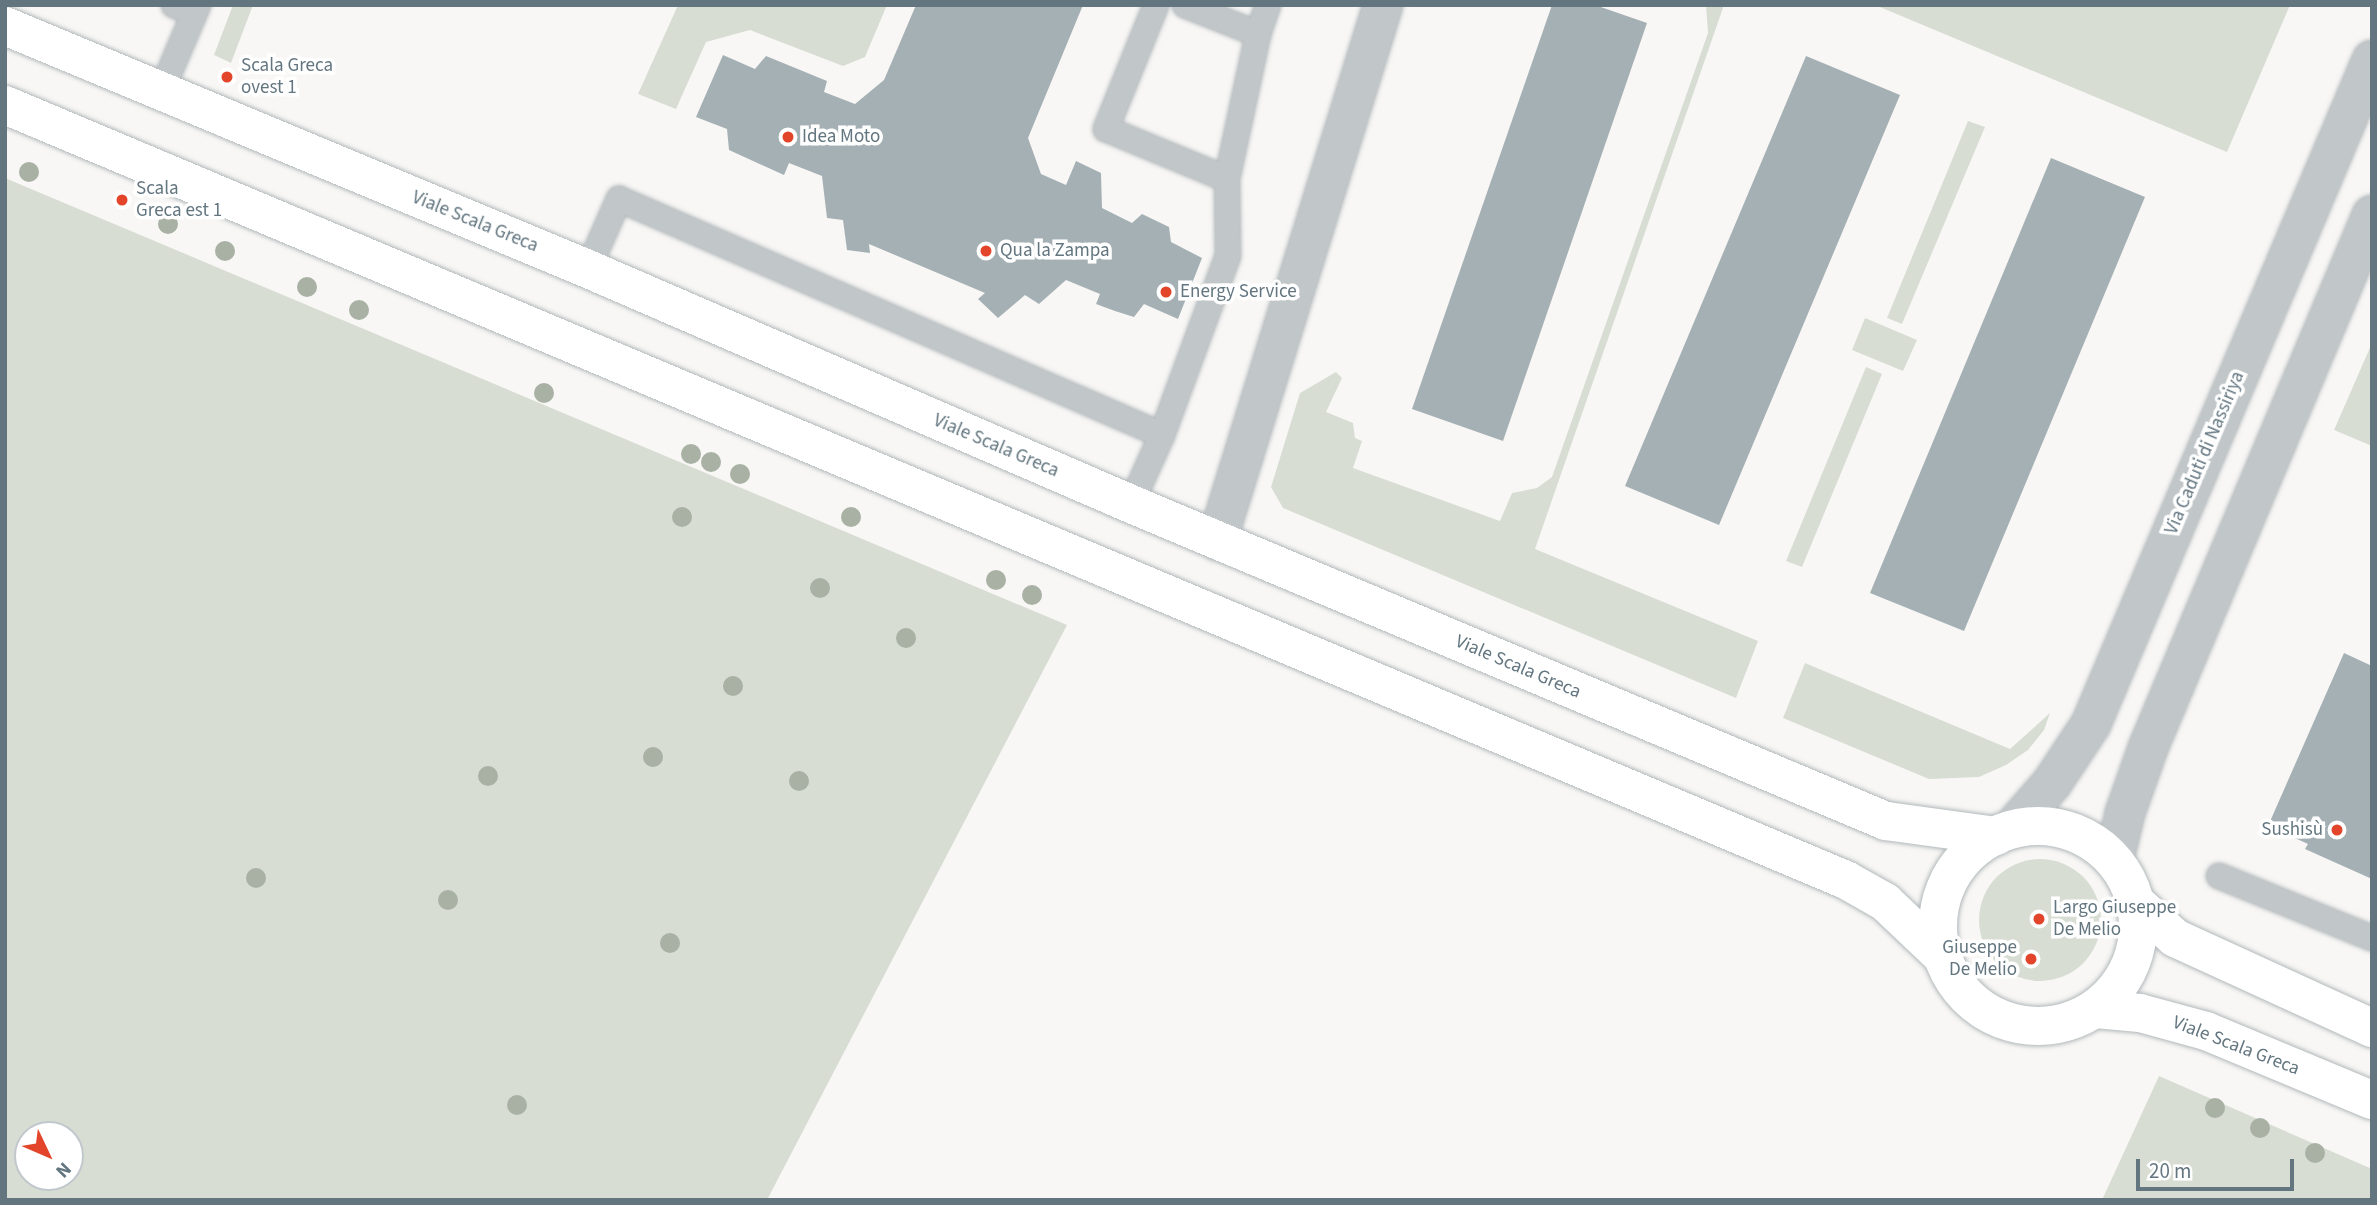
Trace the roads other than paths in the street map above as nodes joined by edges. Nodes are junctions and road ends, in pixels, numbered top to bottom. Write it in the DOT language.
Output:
graph roads {
  1 [pos="1156,5"];
  2 [pos="1185,5"];
  3 [pos="1268,5"];
  4 [pos="1383,5"];
  5 [pos="189,8"];
  6 [pos="5,26"];
  7 [pos="1258,34"];
  8 [pos="2372,60"];
  9 [pos="161,92"];
  10 [pos="5,105"];
  11 [pos="1227,179"];
  12 [pos="2372,215"];
  13 [pos="589,269"];
  14 [pos="1162,435"];
  15 [pos="1131,505"];
  16 [pos="1217,541"];
  17 [pos="2003,833"];
  18 [pos="2114,860"];
  19 [pos="2219,876"];
  20 [pos="2136,903"];
  21 [pos="2372,938"];
  22 [pos="1943,957"];
  23 [pos="2096,1009"];
  24 [pos="2372,1028"];
  25 [pos="2372,1100"];
  1 -- 11 [label="lane"];
  2 -- 7 [label="lane"];
  3 -- 7 [label="lane"];
  4 -- 16 [label="street"];
  5 -- 9 [label="lane"];
  6 -- 9 [label="main road, Viale Scala Greca"];
  7 -- 11 [label="lane"];
  8 -- 17 [label="street, Via Caduti di Nassiriya"];
  9 -- 13 [label="main road, Viale Scala Greca"];
  10 -- 22 [label="main road"];
  11 -- 14 [label="lane"];
  12 -- 18 [label="street"];
  13 -- 14 [label="lane"];
  13 -- 15 [label="main road, Viale Scala Greca"];
  14 -- 15 [label="lane"];
  15 -- 16 [label="main road, Viale Scala Greca"];
  16 -- 17 [label="main road, Viale Scala Greca"];
  17 -- 18 [label="main road"];
  17 -- 22 [label="main road"];
  18 -- 20 [label="main road"];
  19 -- 21 [label="lane"];
  20 -- 23 [label="main road"];
  20 -- 24 [label="main road"];
  22 -- 23 [label="main road"];
  23 -- 25 [label="main road, Viale Scala Greca"];
}
